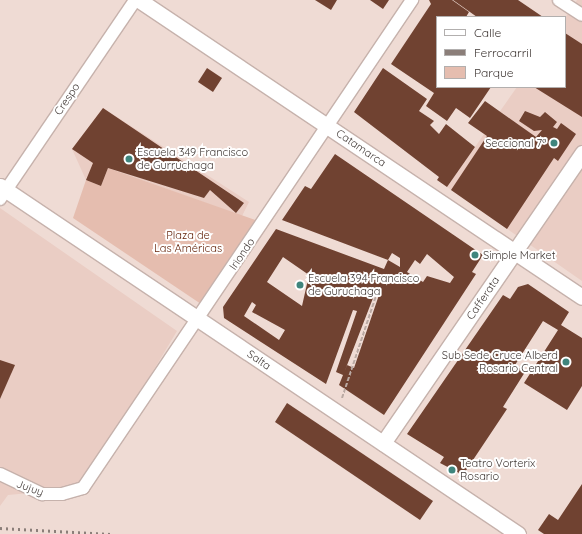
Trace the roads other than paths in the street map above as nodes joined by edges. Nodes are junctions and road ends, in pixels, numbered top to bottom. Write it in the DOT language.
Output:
graph roads {
  1 [pos="135,0"];
  2 [pos="139,0"];
  3 [pos="412,0"];
  4 [pos="559,0"];
  5 [pos="582,15"];
  6 [pos="328,126"];
  7 [pos="582,153"];
  8 [pos="2,192"];
  9 [pos="514,252"];
  10 [pos="582,297"];
  11 [pos="198,319"];
  12 [pos="384,444"];
  13 [pos="0,474"];
  14 [pos="62,494"];
  15 [pos="518,534"];
  1 -- 8 [label="street, Crespo"];
  2 -- 6 [label="main road, Catamarca"];
  3 -- 6 [label="street, Iriondo"];
  4 -- 5 [label="street"];
  6 -- 9 [label="main road, Catamarca"];
  6 -- 11 [label="street, Iriondo"];
  7 -- 9 [label="main road, Cafferata"];
  8 -- 11 [label="main road, Salta"];
  9 -- 10 [label="main road, Catamarca"];
  9 -- 12 [label="main road, Cafferata"];
  11 -- 12 [label="main road, Salta"];
  11 -- 14 [label="street, Iriondo"];
  12 -- 15 [label="main road, Salta"];
  13 -- 14 [label="street, Jujuy"];
}
